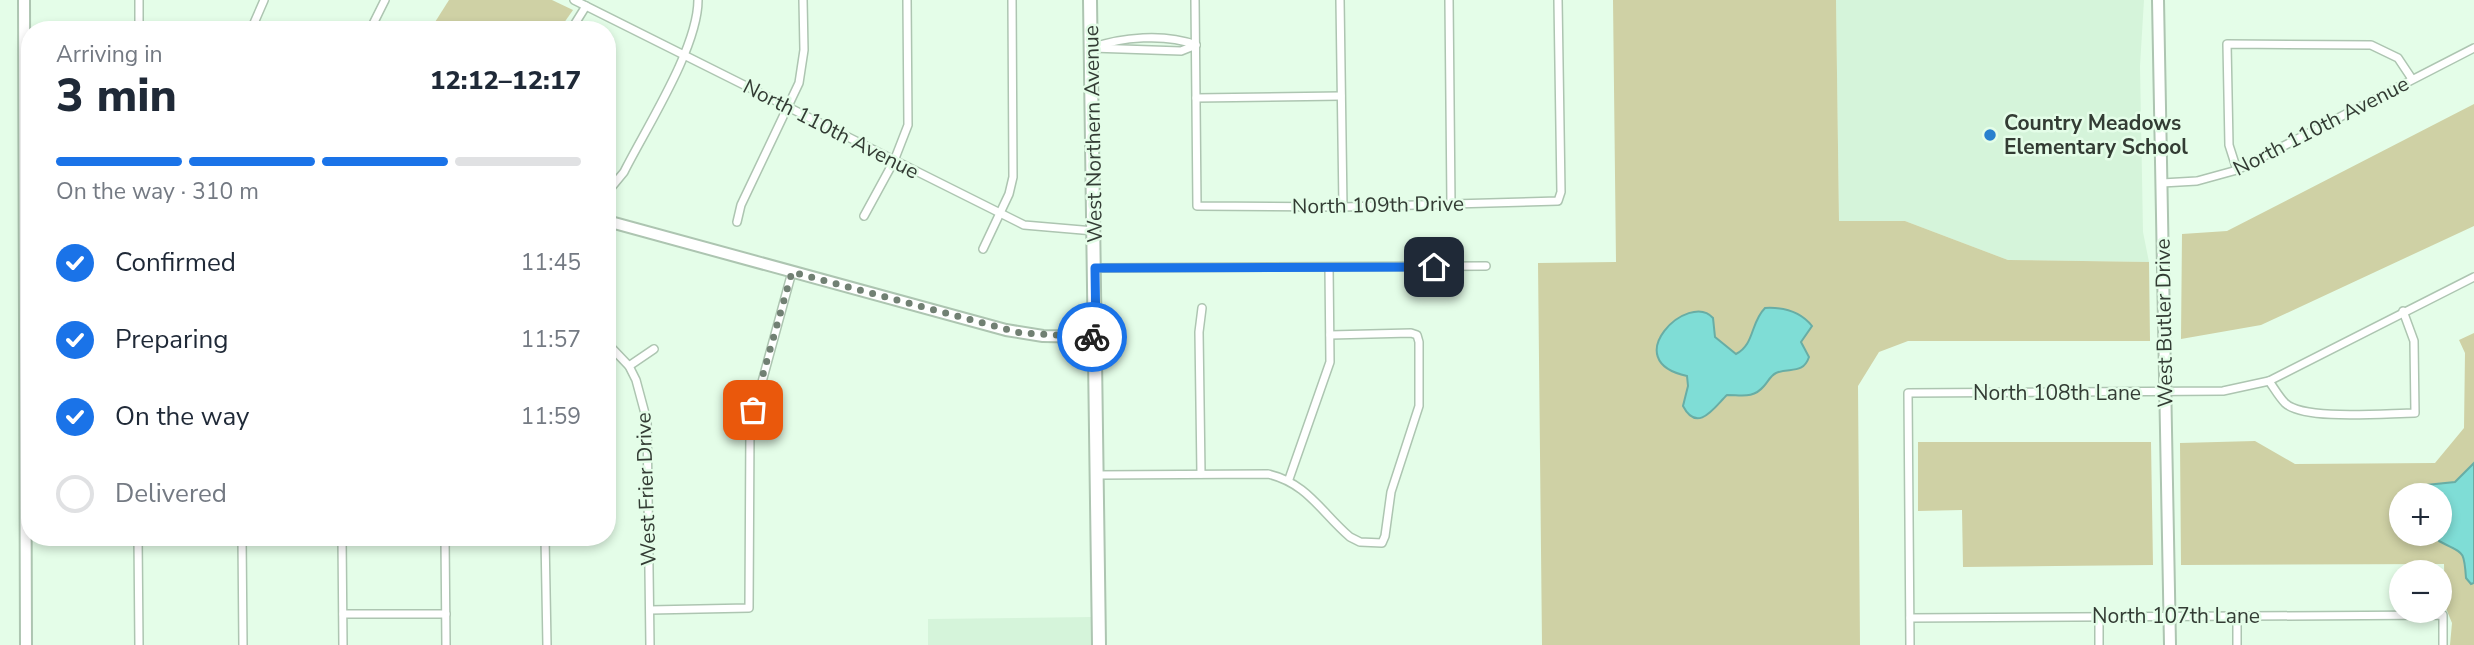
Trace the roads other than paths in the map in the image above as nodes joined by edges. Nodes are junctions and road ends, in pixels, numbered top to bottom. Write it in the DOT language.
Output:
graph roads {
  1 [pos="24,0"];
  2 [pos="139,0"];
  3 [pos="264,0"];
  4 [pos="385,0"];
  5 [pos="574,0"];
  6 [pos="698,0"];
  7 [pos="803,0"];
  8 [pos="907,0"];
  9 [pos="1012,0"];
  10 [pos="1090,0"];
  11 [pos="1195,0"];
  12 [pos="1340,0"];
  13 [pos="1448,0"];
  14 [pos="1558,0"];
  15 [pos="2158,0"];
  16 [pos="586,6"];
  17 [pos="24,21"];
  18 [pos="139,21"];
  19 [pos="255,21"];
  20 [pos="374,21"];
  21 [pos="577,21"];
  22 [pos="1196,44"];
  23 [pos="1091,48"];
  24 [pos="2474,48"];
  25 [pos="684,54"];
  26 [pos="2413,79"];
  27 [pos="1341,96"];
  28 [pos="1196,98"];
  29 [pos="789,108"];
  30 [pos="894,161"];
  31 [pos="2237,170"];
  32 [pos="616,182"];
  33 [pos="2162,183"];
  34 [pos="1451,204"];
  35 [pos="1343,207"];
  36 [pos="1000,214"];
  37 [pos="863,216"];
  38 [pos="737,222"];
  39 [pos="616,223"];
  40 [pos="1095,231"];
  41 [pos="983,249"];
  42 [pos="1486,266"];
  43 [pos="1329,267"];
  44 [pos="1095,268"];
  45 [pos="792,272"];
  46 [pos="2474,277"];
  47 [pos="1202,308"];
  48 [pos="2403,311"];
  49 [pos="1330,335"];
  50 [pos="1096,337"];
  51 [pos="654,349"];
  52 [pos="616,352"];
  53 [pos="629,366"];
  54 [pos="2269,381"];
  55 [pos="2165,392"];
  56 [pos="1200,474"];
  57 [pos="1097,475"];
  58 [pos="1289,479"];
  59 [pos="26,546"];
  60 [pos="138,546"];
  61 [pos="242,546"];
  62 [pos="342,546"];
  63 [pos="445,546"];
  64 [pos="545,546"];
  65 [pos="650,610"];
  66 [pos="343,614"];
  67 [pos="446,614"];
  68 [pos="2237,615"];
  69 [pos="2169,616"];
  70 [pos="2099,617"];
  71 [pos="1910,618"];
  72 [pos="26,645"];
  73 [pos="139,645"];
  74 [pos="243,645"];
  75 [pos="343,645"];
  76 [pos="446,645"];
  77 [pos="547,645"];
  78 [pos="650,645"];
  79 [pos="1099,645"];
  80 [pos="1910,645"];
  81 [pos="2099,645"];
  82 [pos="2170,645"];
  83 [pos="2237,645"];
  84 [pos="2443,645"];
  1 -- 17 [label="street"];
  2 -- 18 [label="street"];
  3 -- 19 [label="street"];
  4 -- 20 [label="street"];
  5 -- 16 [label="street, North 110th Avenue"];
  6 -- 25 [label="street"];
  7 -- 29 [label="street"];
  8 -- 30 [label="street"];
  9 -- 36 [label="street"];
  10 -- 23 [label="main road, West Northern Avenue"];
  11 -- 22 [label="street"];
  12 -- 27 [label="street"];
  13 -- 34 [label="street"];
  14 -- 34 [label="street, North 109th Drive"];
  15 -- 33 [label="street, West Butler Drive"];
  16 -- 21 [label="street"];
  16 -- 25 [label="street, North 110th Avenue"];
  22 -- 23 [label="street"];
  22 -- 28 [label="street"];
  23 -- 40 [label="main road, West Northern Avenue"];
  24 -- 26 [label="street, North 110th Avenue"];
  25 -- 29 [label="street, North 110th Avenue"];
  25 -- 32 [label="street"];
  26 -- 31 [label="street, North 110th Avenue"];
  26 -- 31 [label="street"];
  27 -- 28 [label="street"];
  27 -- 35 [label="street"];
  28 -- 35 [label="street, North 109th Drive"];
  29 -- 30 [label="street, North 110th Avenue"];
  29 -- 38 [label="street"];
  30 -- 36 [label="street, North 110th Avenue"];
  30 -- 37 [label="street"];
  31 -- 33 [label="street, North 110th Avenue"];
  33 -- 55 [label="street, West Butler Drive"];
  34 -- 35 [label="street, North 109th Drive"];
  36 -- 40 [label="street, North 110th Avenue"];
  36 -- 41 [label="street"];
  39 -- 45 [label="street"];
  40 -- 44 [label="main road, West Northern Avenue"];
  42 -- 43 [label="street"];
  43 -- 44 [label="street"];
  43 -- 49 [label="street"];
  44 -- 50 [label="main road, West Northern Avenue"];
  45 -- 50 [label="street"];
  45 -- 65 [label="street"];
  46 -- 48 [label="street, North 108th Lane"];
  47 -- 56 [label="street"];
  48 -- 54 [label="street, North 108th Lane"];
  48 -- 54 [label="street"];
  49 -- 58 [label="street"];
  49 -- 58 [label="street"];
  50 -- 57 [label="main road, West Northern Avenue"];
  51 -- 53 [label="street"];
  52 -- 53 [label="street"];
  53 -- 65 [label="street, West Frier Drive"];
  54 -- 55 [label="street, North 108th Lane"];
  55 -- 69 [label="street, West Butler Drive"];
  55 -- 71 [label="street, North 108th Lane"];
  56 -- 57 [label="street"];
  56 -- 58 [label="street"];
  57 -- 79 [label="main road, West Northern Avenue"];
  59 -- 72 [label="street"];
  60 -- 73 [label="street"];
  61 -- 74 [label="street"];
  62 -- 66 [label="street"];
  63 -- 67 [label="street"];
  64 -- 77 [label="street"];
  65 -- 78 [label="street, West Frier Drive"];
  66 -- 67 [label="street"];
  66 -- 75 [label="street"];
  67 -- 76 [label="street"];
  68 -- 69 [label="street, North 107th Lane"];
  68 -- 83 [label="street"];
  68 -- 84 [label="street, North 107th Lane"];
  69 -- 70 [label="street, North 107th Lane"];
  69 -- 82 [label="street, West Butler Drive"];
  70 -- 71 [label="street, North 107th Lane"];
  70 -- 81 [label="street"];
  71 -- 80 [label="street"];
}
